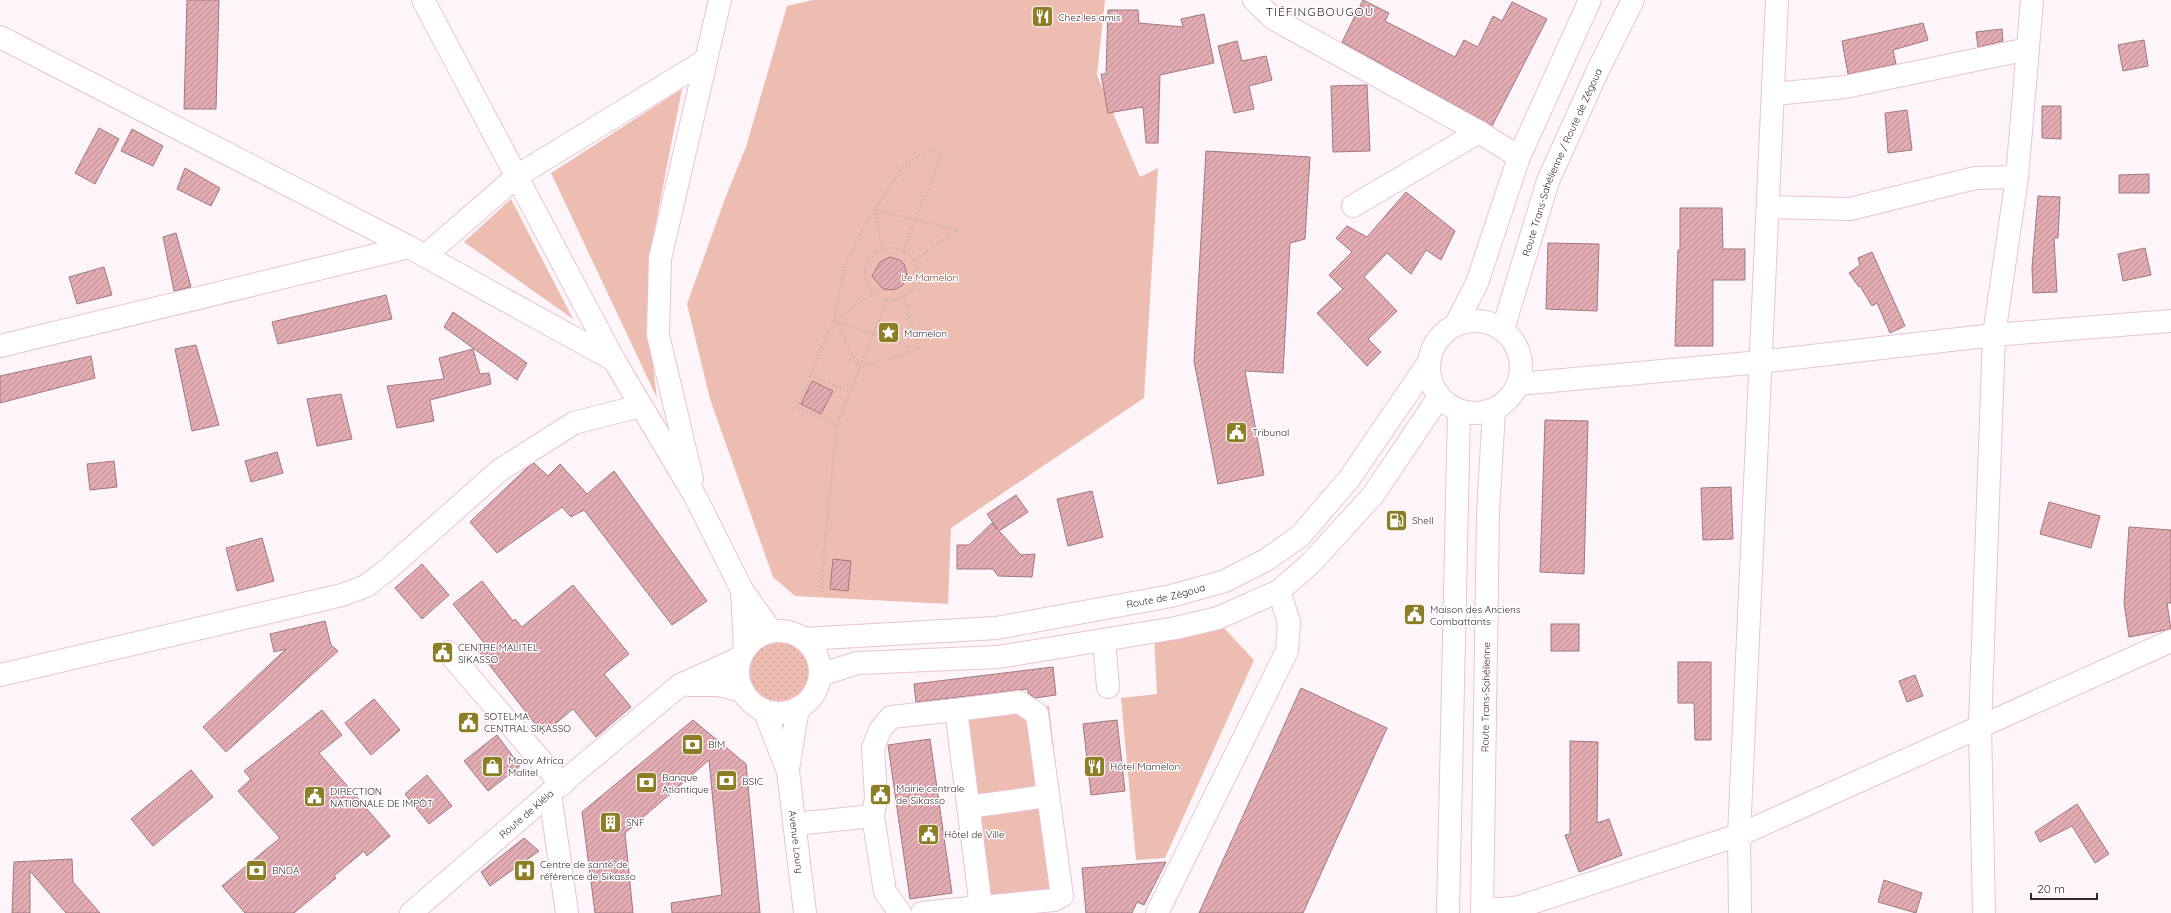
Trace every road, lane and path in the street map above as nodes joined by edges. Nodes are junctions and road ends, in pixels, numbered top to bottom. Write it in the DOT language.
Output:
graph roads {
  1 [pos="423,0"];
  2 [pos="720,0"];
  3 [pos="1254,0"];
  4 [pos="1590,0"];
  5 [pos="1633,0"];
  6 [pos="1778,0"];
  7 [pos="2032,0"];
  8 [pos="0,37"];
  9 [pos="2028,49"];
  10 [pos="706,60"];
  11 [pos="1774,94"];
  12 [pos="1479,132"];
  13 [pos="938,150"];
  14 [pos="942,153"];
  15 [pos="1519,157"];
  16 [pos="518,176"];
  17 [pos="2017,177"];
  18 [pos="1353,206"];
  19 [pos="1769,207"];
  20 [pos="875,210"];
  21 [pos="916,220"];
  22 [pos="882,250"];
  23 [pos="417,252"];
  24 [pos="903,252"];
  25 [pos="913,261"];
  26 [pos="873,293"];
  27 [pos="904,297"];
  28 [pos="888,300"];
  29 [pos="834,320"];
  30 [pos="2171,321"];
  31 [pos="1456,324"];
  32 [pos="1503,329"];
  33 [pos="874,334"];
  34 [pos="1994,335"];
  35 [pos="0,346"];
  36 [pos="919,349"];
  37 [pos="614,360"];
  38 [pos="1429,362"];
  39 [pos="1760,362"];
  40 [pos="860,368"];
  41 [pos="810,376"];
  42 [pos="1519,384"];
  43 [pos="851,392"];
  44 [pos="1439,397"];
  45 [pos="640,406"];
  46 [pos="1494,410"];
  47 [pos="1459,411"];
  48 [pos="837,425"];
  49 [pos="696,498"];
  50 [pos="742,590"];
  51 [pos="1279,591"];
  52 [pos="821,592"];
  53 [pos="772,631"];
  54 [pos="804,639"];
  55 [pos="1104,640"];
  56 [pos="2171,641"];
  57 [pos="448,652"];
  58 [pos="743,654"];
  59 [pos="0,675"];
  60 [pos="820,675"];
  61 [pos="680,685"];
  62 [pos="1108,687"];
  63 [pos="743,691"];
  64 [pos="798,708"];
  65 [pos="764,710"];
  66 [pos="956,710"];
  67 [pos="1980,726"];
  68 [pos="788,770"];
  69 [pos="556,789"];
  70 [pos="1048,796"];
  71 [pos="968,807"];
  72 [pos="873,816"];
  73 [pos="795,824"];
  74 [pos="1739,835"];
  75 [pos="981,907"];
  76 [pos="1482,911"];
  77 [pos="411,913"];
  78 [pos="567,913"];
  79 [pos="806,913"];
  80 [pos="900,913"];
  81 [pos="922,913"];
  82 [pos="1157,913"];
  83 [pos="1448,913"];
  84 [pos="1740,913"];
  85 [pos="1984,913"];
  1 -- 16 [label="main road"];
  2 -- 10 [label="main road"];
  3 -- 12 [label="main road"];
  4 -- 15 [label="main road"];
  5 -- 32 [label="main road, Route Trans-Sahélienne / Route de Zégoua"];
  6 -- 11 [label="main road"];
  7 -- 9 [label="main road"];
  8 -- 23 [label="main road"];
  9 -- 11 [label="main road"];
  9 -- 17 [label="main road"];
  10 -- 16 [label="main road"];
  10 -- 49 [label="main road"];
  11 -- 19 [label="main road"];
  12 -- 15 [label="main road"];
  12 -- 18 [label="main road"];
  13 -- 20 [label="path"];
  14 -- 21 [label="path"];
  15 -- 31 [label="main road"];
  16 -- 23 [label="main road"];
  16 -- 37 [label="main road"];
  17 -- 19 [label="main road"];
  17 -- 34 [label="main road"];
  19 -- 39 [label="main road"];
  20 -- 21 [label="path"];
  20 -- 22 [label="path"];
  20 -- 29 [label="path"];
  21 -- 24 [label="path"];
  21 -- 25 [label="path"];
  22 -- 24 [label="path"];
  22 -- 26 [label="path"];
  23 -- 35 [label="main road"];
  23 -- 37 [label="main road"];
  24 -- 25 [label="path"];
  25 -- 27 [label="path"];
  26 -- 28 [label="path"];
  26 -- 29 [label="path"];
  27 -- 28 [label="path"];
  27 -- 36 [label="path"];
  28 -- 33 [label="path"];
  29 -- 33 [label="path"];
  29 -- 40 [label="path"];
  29 -- 41 [label="path"];
  30 -- 34 [label="main road"];
  31 -- 32 [label="main road"];
  31 -- 38 [label="main road"];
  32 -- 42 [label="main road"];
  33 -- 36 [label="path"];
  33 -- 40 [label="path"];
  34 -- 39 [label="main road"];
  34 -- 67 [label="main road"];
  36 -- 40 [label="path"];
  37 -- 45 [label="main road"];
  38 -- 44 [label="main road"];
  38 -- 54 [label="main road, Route de Zégoua"];
  39 -- 42 [label="main road"];
  39 -- 74 [label="main road"];
  40 -- 43 [label="path"];
  41 -- 43 [label="path"];
  41 -- 48 [label="path"];
  42 -- 46 [label="main road"];
  43 -- 48 [label="path"];
  44 -- 47 [label="main road"];
  44 -- 51 [label="main road"];
  45 -- 49 [label="main road"];
  45 -- 59 [label="main road"];
  46 -- 47 [label="main road"];
  46 -- 76 [label="main road, Route Trans-Sahélienne"];
  47 -- 83 [label="main road"];
  48 -- 52 [label="path"];
  49 -- 50 [label="main road"];
  50 -- 53 [label="main road"];
  50 -- 58 [label="main road"];
  51 -- 55 [label="main road"];
  51 -- 82 [label="main road"];
  53 -- 54 [label="main road"];
  53 -- 58 [label="main road"];
  54 -- 60 [label="main road"];
  55 -- 60 [label="main road"];
  55 -- 62 [label="main road"];
  56 -- 67 [label="main road"];
  57 -- 69 [label="main road"];
  58 -- 61 [label="main road, Route de Kléla"];
  58 -- 63 [label="main road"];
  60 -- 64 [label="main road"];
  61 -- 63 [label="main road"];
  61 -- 69 [label="main road, Route de Kléla"];
  63 -- 65 [label="main road"];
  64 -- 65 [label="main road"];
  64 -- 68 [label="main road"];
  65 -- 68 [label="main road"];
  66 -- 70 [label="main road"];
  66 -- 71 [label="main road"];
  66 -- 72 [label="main road"];
  67 -- 74 [label="main road"];
  67 -- 85 [label="main road"];
  68 -- 73 [label="main road, Avenue Loury"];
  69 -- 77 [label="main road, Route de Kléla"];
  69 -- 78 [label="main road"];
  70 -- 71 [label="main road"];
  70 -- 75 [label="main road"];
  71 -- 75 [label="main road"];
  72 -- 73 [label="main road"];
  72 -- 80 [label="main road"];
  73 -- 79 [label="main road, Avenue Loury"];
  74 -- 76 [label="main road"];
  74 -- 84 [label="main road"];
  75 -- 81 [label="main road"];
}
